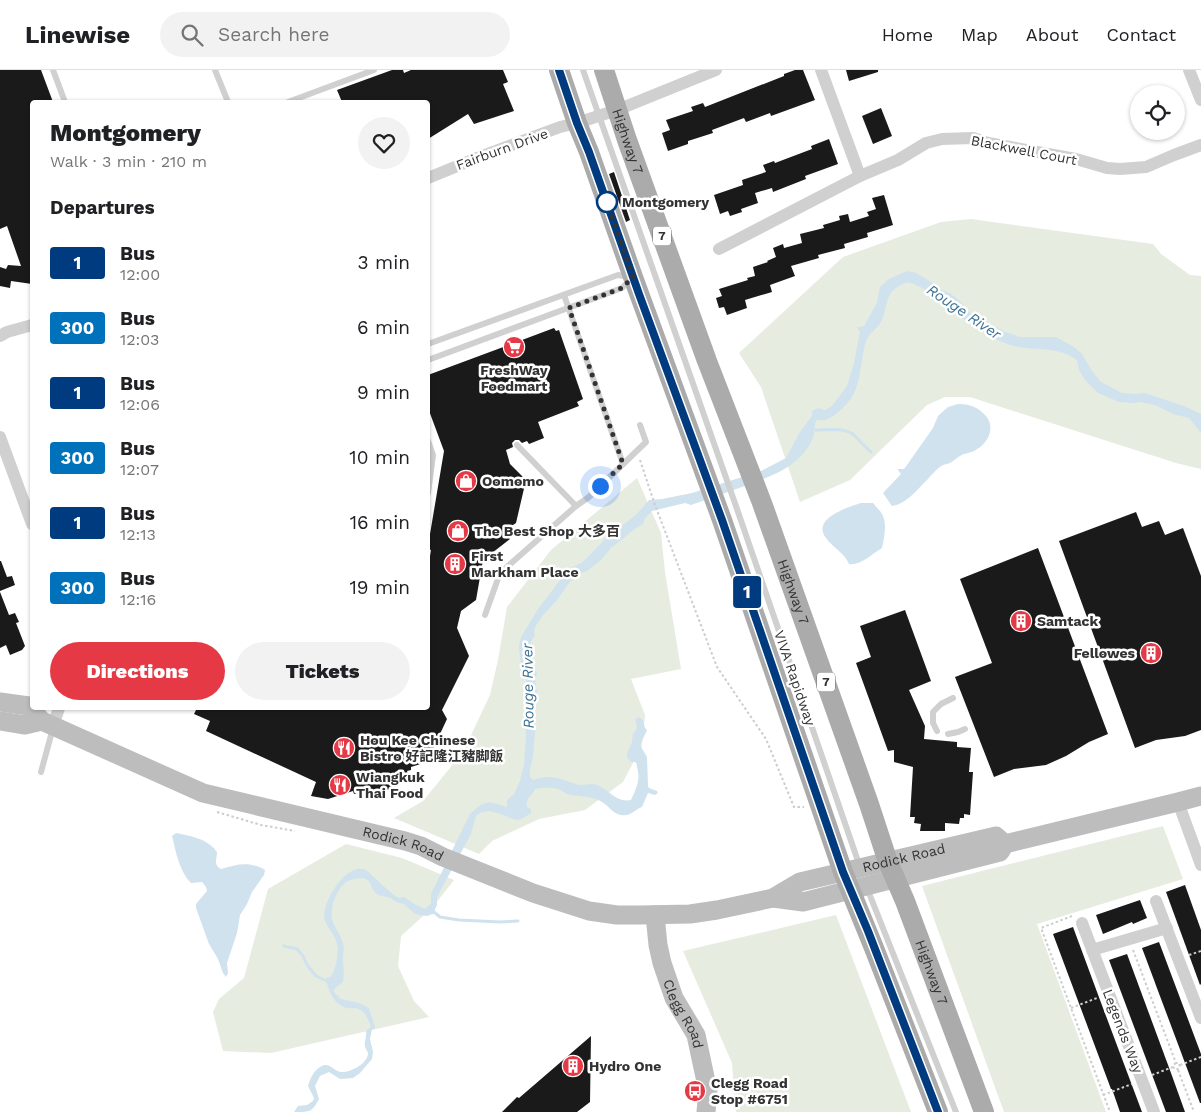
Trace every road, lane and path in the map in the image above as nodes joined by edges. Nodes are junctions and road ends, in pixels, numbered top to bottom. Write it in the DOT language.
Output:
graph roads {
  1 [pos="53,70"];
  2 [pos="215,70"];
  3 [pos="374,70"];
  4 [pos="559,70"];
  5 [pos="583,70"];
  6 [pos="604,70"];
  7 [pos="716,70"];
  8 [pos="821,70"];
  9 [pos="1190,70"];
  10 [pos="64,100"];
  11 [pos="227,100"];
  12 [pos="293,100"];
  13 [pos="1201,100"];
  14 [pos="608,114"];
  15 [pos="577,123"];
  16 [pos="1201,145"];
  17 [pos="860,176"];
  18 [pos="430,177"];
  19 [pos="718,249"];
  20 [pos="633,277"];
  21 [pos="564,295"];
  22 [pos="569,308"];
  23 [pos="30,326"];
  24 [pos="0,336"];
  25 [pos="430,343"];
  26 [pos="430,359"];
  27 [pos="640,425"];
  28 [pos="0,437"];
  29 [pos="516,446"];
  30 [pos="430,447"];
  31 [pos="623,464"];
  32 [pos="713,468"];
  33 [pos="642,469"];
  34 [pos="430,477"];
  35 [pos="576,506"];
  36 [pos="30,519"];
  37 [pos="485,615"];
  38 [pos="953,698"];
  39 [pos="0,702"];
  40 [pos="30,707"];
  41 [pos="33,710"];
  42 [pos="57,710"];
  43 [pos="0,722"];
  44 [pos="48,724"];
  45 [pos="965,729"];
  46 [pos="937,730"];
  47 [pos="948,734"];
  48 [pos="41,772"];
  49 [pos="1201,796"];
  50 [pos="1178,802"];
  51 [pos="804,807"];
  52 [pos="1201,866"];
  53 [pos="892,870"];
  54 [pos="855,878"];
  55 [pos="1156,901"];
  56 [pos="655,915"];
  57 [pos="1082,923"];
  58 [pos="1167,928"];
  59 [pos="1129,939"];
  60 [pos="1092,950"];
  61 [pos="1109,994"];
  62 [pos="1071,1008"];
  63 [pos="1201,1018"];
  64 [pos="1201,1057"];
  65 [pos="1176,1062"];
  66 [pos="1180,1065"];
  67 [pos="1174,1067"];
  68 [pos="1178,1069"];
  69 [pos="1142,1080"];
  70 [pos="1104,1095"];
  71 [pos="706,1112"];
  72 [pos="938,1112"];
  73 [pos="956,1112"];
  74 [pos="984,1112"];
  75 [pos="1110,1112"];
  76 [pos="1154,1112"];
  77 [pos="1194,1112"];
  1 -- 10 [label="lane"];
  2 -- 11 [label="lane"];
  3 -- 12 [label="lane"];
  4 -- 15 [label="main road"];
  5 -- 14 [label="lane"];
  6 -- 14 [label="main road, Highway 7 / 7"];
  7 -- 14 [label="street, Fairburn Drive"];
  8 -- 17 [label="street"];
  9 -- 13 [label="street"];
  14 -- 15 [label="street, Fairburn Drive"];
  14 -- 32 [label="lane"];
  14 -- 53 [label="main road, Highway 7 / 7"];
  15 -- 18 [label="street, Fairburn Drive"];
  15 -- 20 [label="main road"];
  16 -- 17 [label="street, Blackwell Court"];
  17 -- 19 [label="street, Blackwell Court"];
  20 -- 21 [label="lane"];
  20 -- 22 [label="lane"];
  20 -- 32 [label="main road"];
  21 -- 22 [label="lane"];
  21 -- 25 [label="lane"];
  22 -- 26 [label="lane"];
  22 -- 31 [label="lane"];
  23 -- 24 [label="street"];
  27 -- 31 [label="lane"];
  28 -- 36 [label="street"];
  29 -- 35 [label="lane"];
  30 -- 34 [label="lane"];
  31 -- 35 [label="lane"];
  32 -- 54 [label="main road"];
  33 -- 51 [label="path"];
  35 -- 37 [label="lane"];
  38 -- 46 [label="lane"];
  39 -- 40 [label="main road, Rodick Road"];
  41 -- 44 [label="main road, Rodick Road"];
  42 -- 44 [label="street"];
  43 -- 44 [label="main road"];
  44 -- 48 [label="lane"];
  44 -- 56 [label="main road, Rodick Road"];
  45 -- 47 [label="lane"];
  49 -- 50 [label="main road, Rodick Road"];
  50 -- 52 [label="street"];
  50 -- 53 [label="main road, Rodick Road"];
  53 -- 54 [label="main road, Rodick Road"];
  53 -- 74 [label="main road, Highway 7 / 7"];
  54 -- 56 [label="main road, Rodick Road"];
  54 -- 72 [label="main road"];
  54 -- 73 [label="lane"];
  55 -- 58 [label="street"];
  56 -- 71 [label="main road, Clegg Road"];
  57 -- 60 [label="street, Legends Way"];
  57 -- 62 [label="path"];
  58 -- 59 [label="street"];
  58 -- 63 [label="street"];
  59 -- 60 [label="street"];
  59 -- 65 [label="path"];
  60 -- 61 [label="street, Legends Way"];
  61 -- 62 [label="path"];
  61 -- 69 [label="street, Legends Way"];
  62 -- 70 [label="path"];
  64 -- 66 [label="path"];
  65 -- 66 [label="path"];
  65 -- 67 [label="path"];
  66 -- 68 [label="path"];
  67 -- 68 [label="path"];
  67 -- 69 [label="path"];
  68 -- 77 [label="path"];
  69 -- 70 [label="path"];
  69 -- 76 [label="street, Legends Way"];
  70 -- 75 [label="path"];
}
